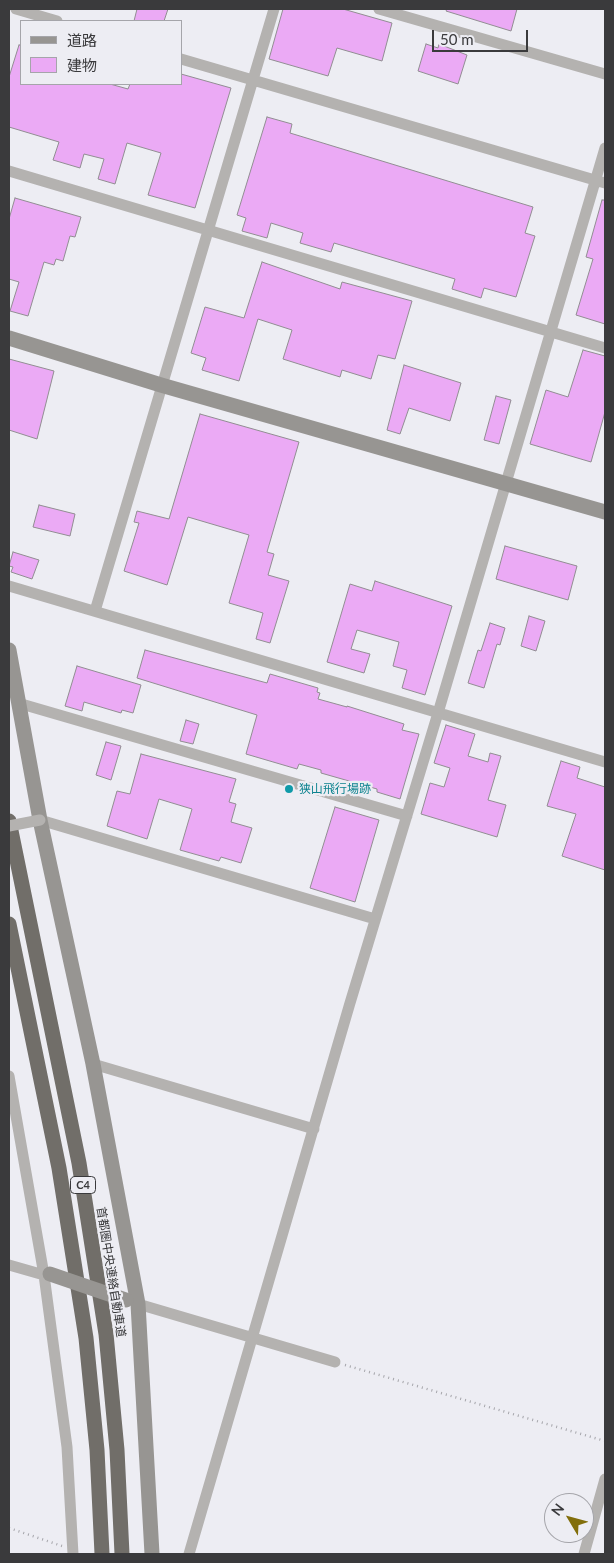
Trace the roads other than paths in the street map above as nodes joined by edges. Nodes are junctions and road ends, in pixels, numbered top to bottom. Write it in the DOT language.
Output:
graph roads {
  1 [pos="16,9"];
  2 [pos="274,9"];
  3 [pos="379,9"];
  4 [pos="54,20"];
  5 [pos="182,59"];
  6 [pos="605,74"];
  7 [pos="253,81"];
  8 [pos="605,148"];
  9 [pos="9,171"];
  10 [pos="600,182"];
  11 [pos="207,231"];
  12 [pos="550,332"];
  13 [pos="9,338"];
  14 [pos="605,348"];
  15 [pos="161,385"];
  16 [pos="506,483"];
  17 [pos="605,512"];
  18 [pos="9,586"];
  19 [pos="95,611"];
  20 [pos="9,650"];
  21 [pos="18,703"];
  22 [pos="438,712"];
  23 [pos="605,762"];
  24 [pos="407,816"];
  25 [pos="40,820"];
  26 [pos="9,821"];
  27 [pos="9,826"];
  28 [pos="376,919"];
  29 [pos="9,924"];
  30 [pos="93,1064"];
  31 [pos="9,1076"];
  32 [pos="12,1117"];
  33 [pos="314,1129"];
  34 [pos="9,1265"];
  35 [pos="47,1275"];
  36 [pos="132,1302"];
  37 [pos="253,1337"];
  38 [pos="335,1362"];
  39 [pos="605,1479"];
  40 [pos="73,1552"];
  41 [pos="102,1554"];
  42 [pos="122,1554"];
  43 [pos="152,1554"];
  44 [pos="189,1554"];
  45 [pos="584,1554"];
  1 -- 4 [label="street"];
  2 -- 7 [label="street"];
  3 -- 6 [label="street"];
  5 -- 7 [label="street"];
  7 -- 10 [label="street"];
  7 -- 11 [label="street"];
  8 -- 10 [label="street"];
  9 -- 11 [label="street"];
  10 -- 12 [label="street"];
  11 -- 12 [label="street"];
  11 -- 15 [label="street"];
  12 -- 14 [label="street"];
  12 -- 16 [label="street"];
  13 -- 15 [label="street"];
  15 -- 16 [label="street"];
  15 -- 19 [label="street"];
  16 -- 17 [label="street"];
  16 -- 22 [label="street"];
  18 -- 19 [label="street"];
  19 -- 22 [label="street"];
  20 -- 21 [label="street"];
  21 -- 24 [label="street"];
  21 -- 25 [label="street"];
  22 -- 23 [label="street"];
  22 -- 24 [label="street"];
  24 -- 28 [label="street"];
  25 -- 27 [label="street, bridge"];
  25 -- 28 [label="street"];
  25 -- 30 [label="street"];
  26 -- 42 [label="highway, 首都圏中央連絡自動車道 / C4"];
  28 -- 33 [label="street"];
  29 -- 41 [label="highway, C4"];
  30 -- 33 [label="street"];
  30 -- 36 [label="street"];
  31 -- 32 [label="street"];
  32 -- 35 [label="street"];
  33 -- 37 [label="street"];
  34 -- 35 [label="street"];
  35 -- 36 [label="street, bridge"];
  35 -- 40 [label="street"];
  36 -- 37 [label="street"];
  36 -- 43 [label="street"];
  37 -- 38 [label="street"];
  37 -- 44 [label="street"];
  39 -- 45 [label="street"];
}
